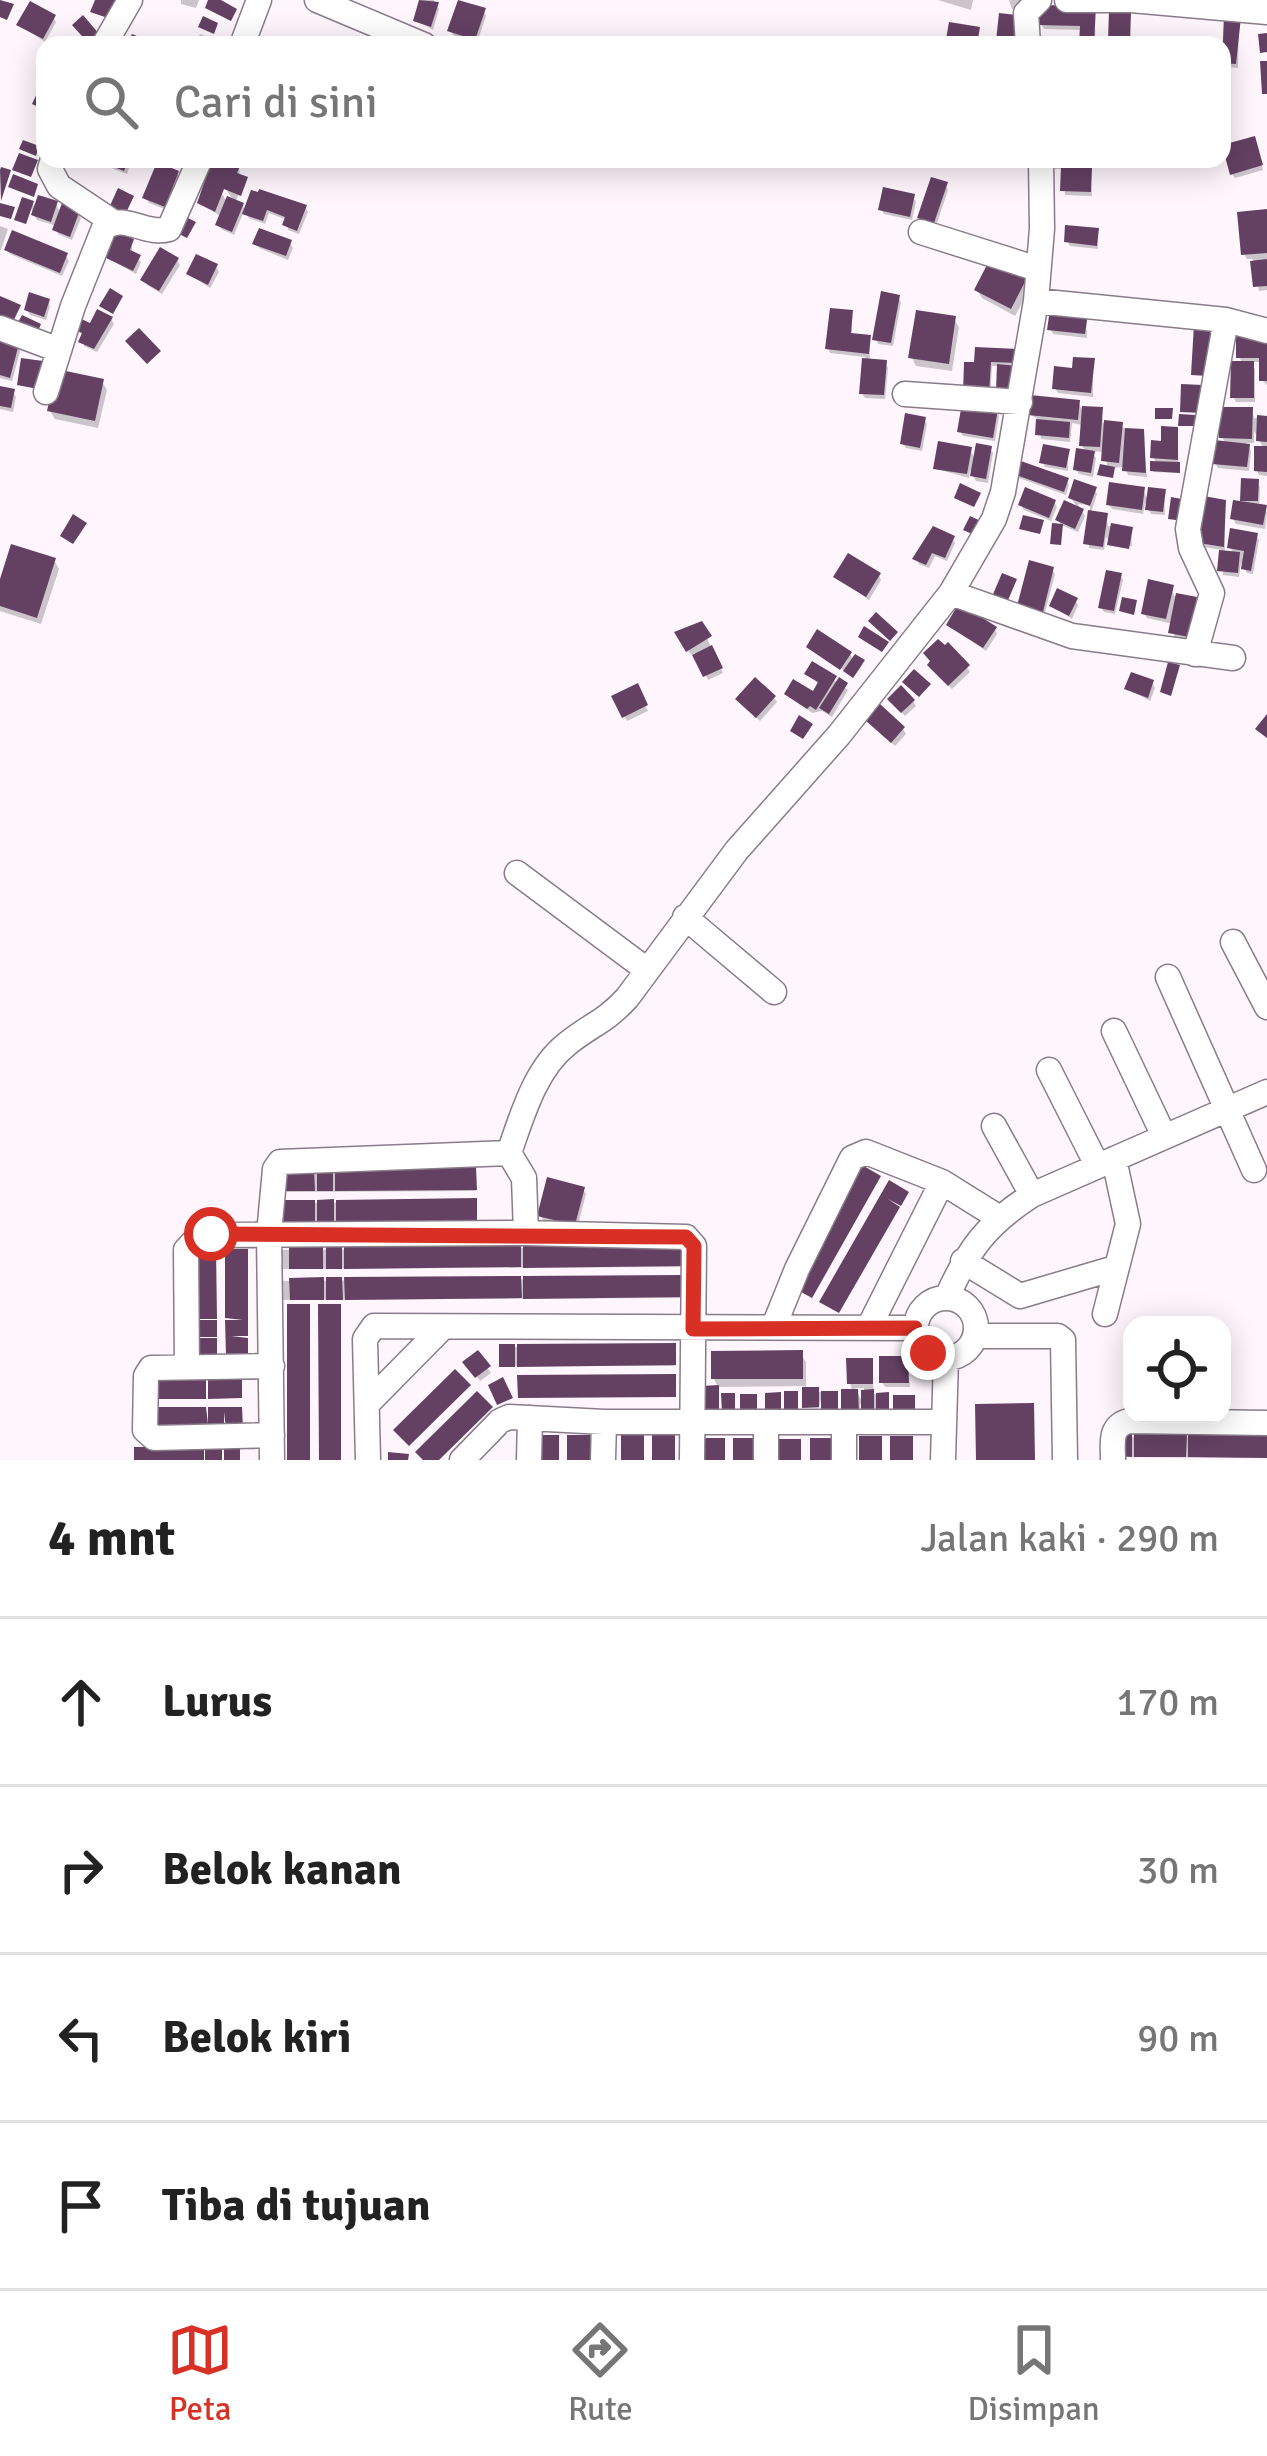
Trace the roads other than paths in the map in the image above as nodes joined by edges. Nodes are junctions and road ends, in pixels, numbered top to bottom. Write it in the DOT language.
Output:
graph roads {
  1 [pos="130,0"];
  2 [pos="259,0"];
  3 [pos="317,0"];
  4 [pos="1039,0"];
  5 [pos="1067,0"];
  6 [pos="1267,12"];
  7 [pos="109,36"];
  8 [pos="245,36"];
  9 [pos="403,36"];
  10 [pos="1027,36"];
  11 [pos="50,168"];
  12 [pos="196,168"];
  13 [pos="1041,168"];
  14 [pos="113,222"];
  15 [pos="921,232"];
  16 [pos="1039,269"];
  17 [pos="1036,302"];
  18 [pos="1226,320"];
  19 [pos="0,328"];
  20 [pos="1267,331"];
  21 [pos="59,350"];
  22 [pos="46,392"];
  23 [pos="905,394"];
  24 [pos="1020,402"];
  25 [pos="951,592"];
  26 [pos="1195,654"];
  27 [pos="1233,658"];
  28 [pos="517,873"];
  29 [pos="685,916"];
  30 [pos="1233,942"];
  31 [pos="647,970"];
  32 [pos="1168,977"];
  33 [pos="774,992"];
  34 [pos="1267,1007"];
  35 [pos="1114,1031"];
  36 [pos="1049,1070"];
  37 [pos="1267,1092"];
  38 [pos="1228,1111"];
  39 [pos="994,1126"];
  40 [pos="1164,1136"];
  41 [pos="513,1142"];
  42 [pos="1105,1162"];
  43 [pos="1254,1170"];
  44 [pos="942,1182"];
  45 [pos="1032,1195"];
  46 [pos="998,1217"];
  47 [pos="526,1233"];
  48 [pos="269,1234"];
  49 [pos="963,1261"];
  50 [pos="1115,1268"];
  51 [pos="946,1297"];
  52 [pos="1105,1314"];
  53 [pos="774,1326"];
  54 [pos="869,1327"];
  55 [pos="442,1328"];
  56 [pos="915,1328"];
  57 [pos="693,1329"];
  58 [pos="975,1336"];
  59 [pos="946,1358"];
  60 [pos="188,1366"];
  61 [pos="272,1366"];
  62 [pos="370,1401"];
  63 [pos="530,1418"];
  64 [pos="604,1421"];
  65 [pos="943,1422"];
  66 [pos="693,1423"];
  67 [pos="1267,1423"];
  68 [pos="766,1424"];
  69 [pos="844,1424"];
  70 [pos="272,1448"];
  71 [pos="368,1460"];
  72 [pos="461,1460"];
  73 [pos="529,1460"];
  74 [pos="603,1460"];
  75 [pos="692,1460"];
  76 [pos="766,1460"];
  77 [pos="844,1460"];
  78 [pos="943,1460"];
  79 [pos="1065,1460"];
  80 [pos="1113,1460"];
  1 -- 7 [label="street"];
  2 -- 8 [label="street"];
  3 -- 9 [label="street"];
  4 -- 10 [label="street"];
  5 -- 6 [label="street"];
  11 -- 14 [label="street"];
  12 -- 14 [label="street"];
  13 -- 16 [label="street"];
  14 -- 21 [label="street"];
  15 -- 16 [label="street"];
  16 -- 17 [label="street"];
  17 -- 18 [label="street"];
  17 -- 24 [label="street"];
  18 -- 20 [label="street"];
  18 -- 26 [label="street"];
  19 -- 21 [label="street"];
  21 -- 22 [label="street"];
  23 -- 24 [label="street"];
  24 -- 25 [label="street"];
  25 -- 26 [label="street"];
  25 -- 29 [label="street"];
  26 -- 27 [label="street"];
  28 -- 31 [label="street"];
  29 -- 31 [label="street"];
  29 -- 33 [label="street"];
  30 -- 34 [label="street"];
  31 -- 41 [label="street"];
  32 -- 38 [label="street"];
  35 -- 40 [label="street"];
  36 -- 42 [label="street"];
  37 -- 38 [label="street"];
  38 -- 40 [label="street"];
  38 -- 43 [label="street"];
  39 -- 45 [label="street"];
  40 -- 42 [label="street"];
  41 -- 47 [label="street"];
  41 -- 48 [label="street"];
  42 -- 45 [label="street"];
  42 -- 50 [label="street"];
  44 -- 46 [label="street"];
  44 -- 53 [label="street"];
  44 -- 54 [label="street"];
  45 -- 46 [label="street"];
  46 -- 49 [label="street"];
  47 -- 48 [label="street"];
  47 -- 57 [label="street"];
  48 -- 60 [label="street"];
  48 -- 61 [label="street"];
  49 -- 50 [label="street"];
  49 -- 51 [label="street"];
  50 -- 52 [label="street"];
  51 -- 56 [label="street"];
  51 -- 58 [label="street"];
  53 -- 54 [label="street"];
  53 -- 57 [label="street"];
  54 -- 56 [label="street"];
  55 -- 57 [label="street"];
  55 -- 62 [label="street"];
  55 -- 62 [label="street"];
  56 -- 59 [label="street"];
  57 -- 66 [label="street"];
  58 -- 59 [label="street"];
  58 -- 79 [label="street"];
  59 -- 65 [label="street"];
  60 -- 61 [label="street"];
  60 -- 70 [label="street"];
  61 -- 70 [label="street"];
  62 -- 71 [label="street"];
  63 -- 64 [label="street"];
  63 -- 72 [label="street"];
  63 -- 73 [label="street"];
  64 -- 66 [label="street"];
  64 -- 74 [label="street"];
  65 -- 69 [label="street"];
  65 -- 78 [label="street"];
  66 -- 68 [label="street"];
  66 -- 75 [label="street"];
  67 -- 80 [label="street"];
  68 -- 69 [label="street"];
  68 -- 76 [label="street"];
  69 -- 77 [label="street"];
}
